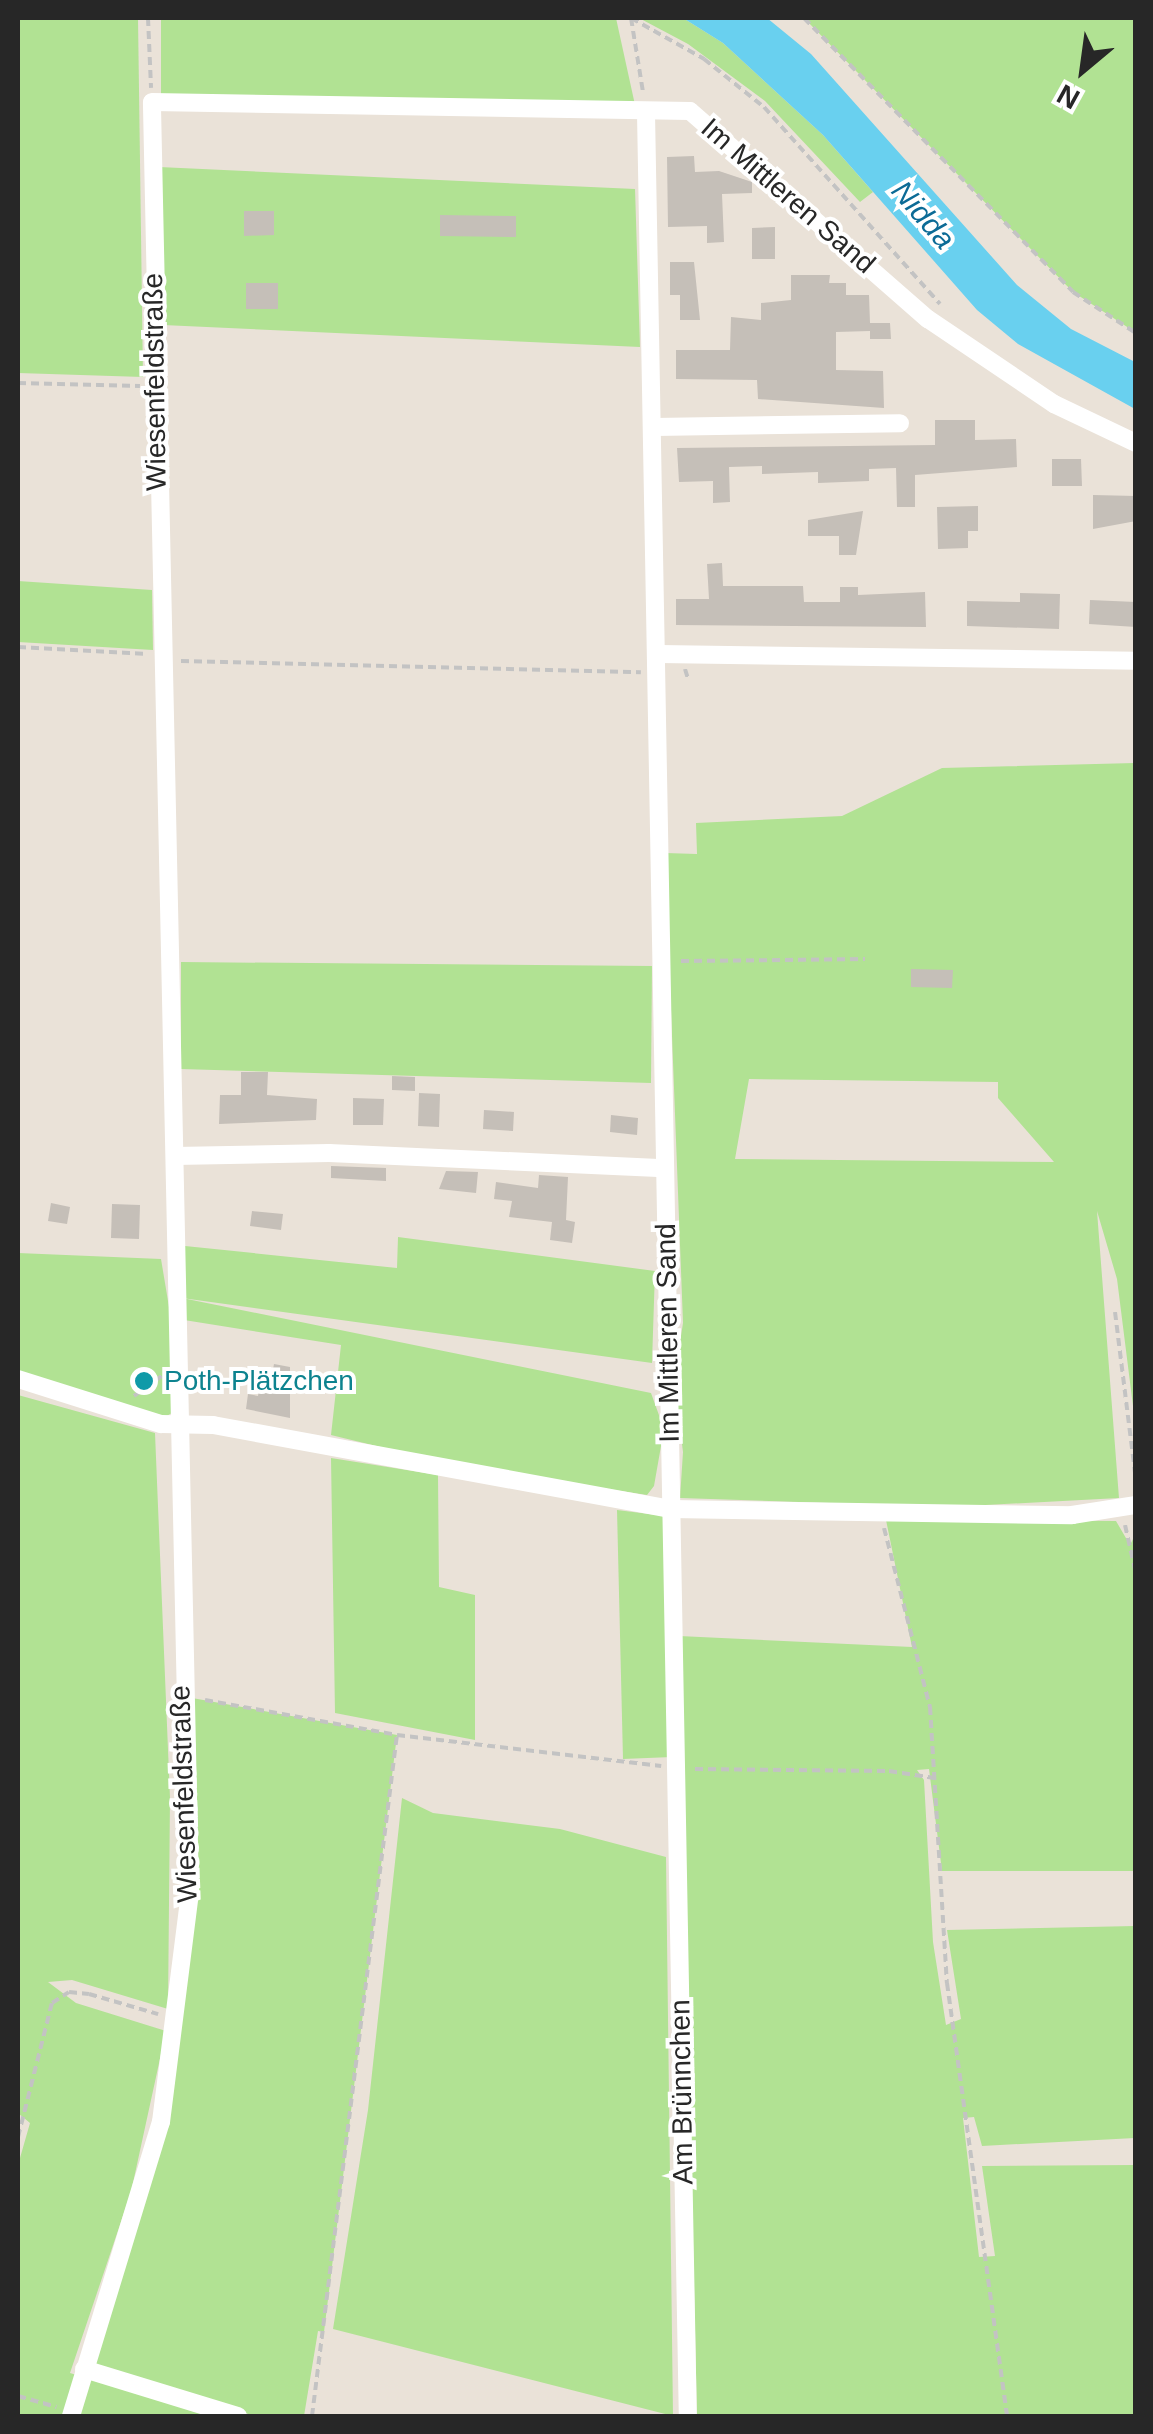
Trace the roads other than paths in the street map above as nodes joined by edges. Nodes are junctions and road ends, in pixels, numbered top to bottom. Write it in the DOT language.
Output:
graph roads {
  1 [pos="646,113"];
  2 [pos="900,424"];
  3 [pos="655,427"];
  4 [pos="1136,442"];
  5 [pos="1136,661"];
  6 [pos="658,663"];
  7 [pos="175,1156"];
  8 [pos="664,1168"];
  9 [pos="18,1379"];
  10 [pos="176,1421"];
  11 [pos="1129,1508"];
  12 [pos="671,1509"];
  13 [pos="676,1768"];
  14 [pos="84,2369"];
  15 [pos="72,2414"];
  16 [pos="238,2416"];
  17 [pos="688,2416"];
  1 -- 3 [label="street, Im Mittleren Sand"];
  1 -- 4 [label="street, Im Mittleren Sand"];
  1 -- 7 [label="street, Wiesenfeldstraße"];
  2 -- 3 [label="street"];
  3 -- 6 [label="street, Im Mittleren Sand"];
  5 -- 6 [label="street"];
  6 -- 8 [label="street, Im Mittleren Sand"];
  7 -- 8 [label="street"];
  7 -- 10 [label="street, Wiesenfeldstraße"];
  8 -- 12 [label="street, Im Mittleren Sand"];
  9 -- 10 [label="street"];
  10 -- 12 [label="street"];
  10 -- 14 [label="street, Wiesenfeldstraße"];
  11 -- 12 [label="street"];
  12 -- 13 [label="street, Im Mittleren Sand"];
  13 -- 17 [label="street, Am Brünnchen"];
  14 -- 15 [label="street, Wiesenfeldstraße"];
  14 -- 16 [label="street"];
}
